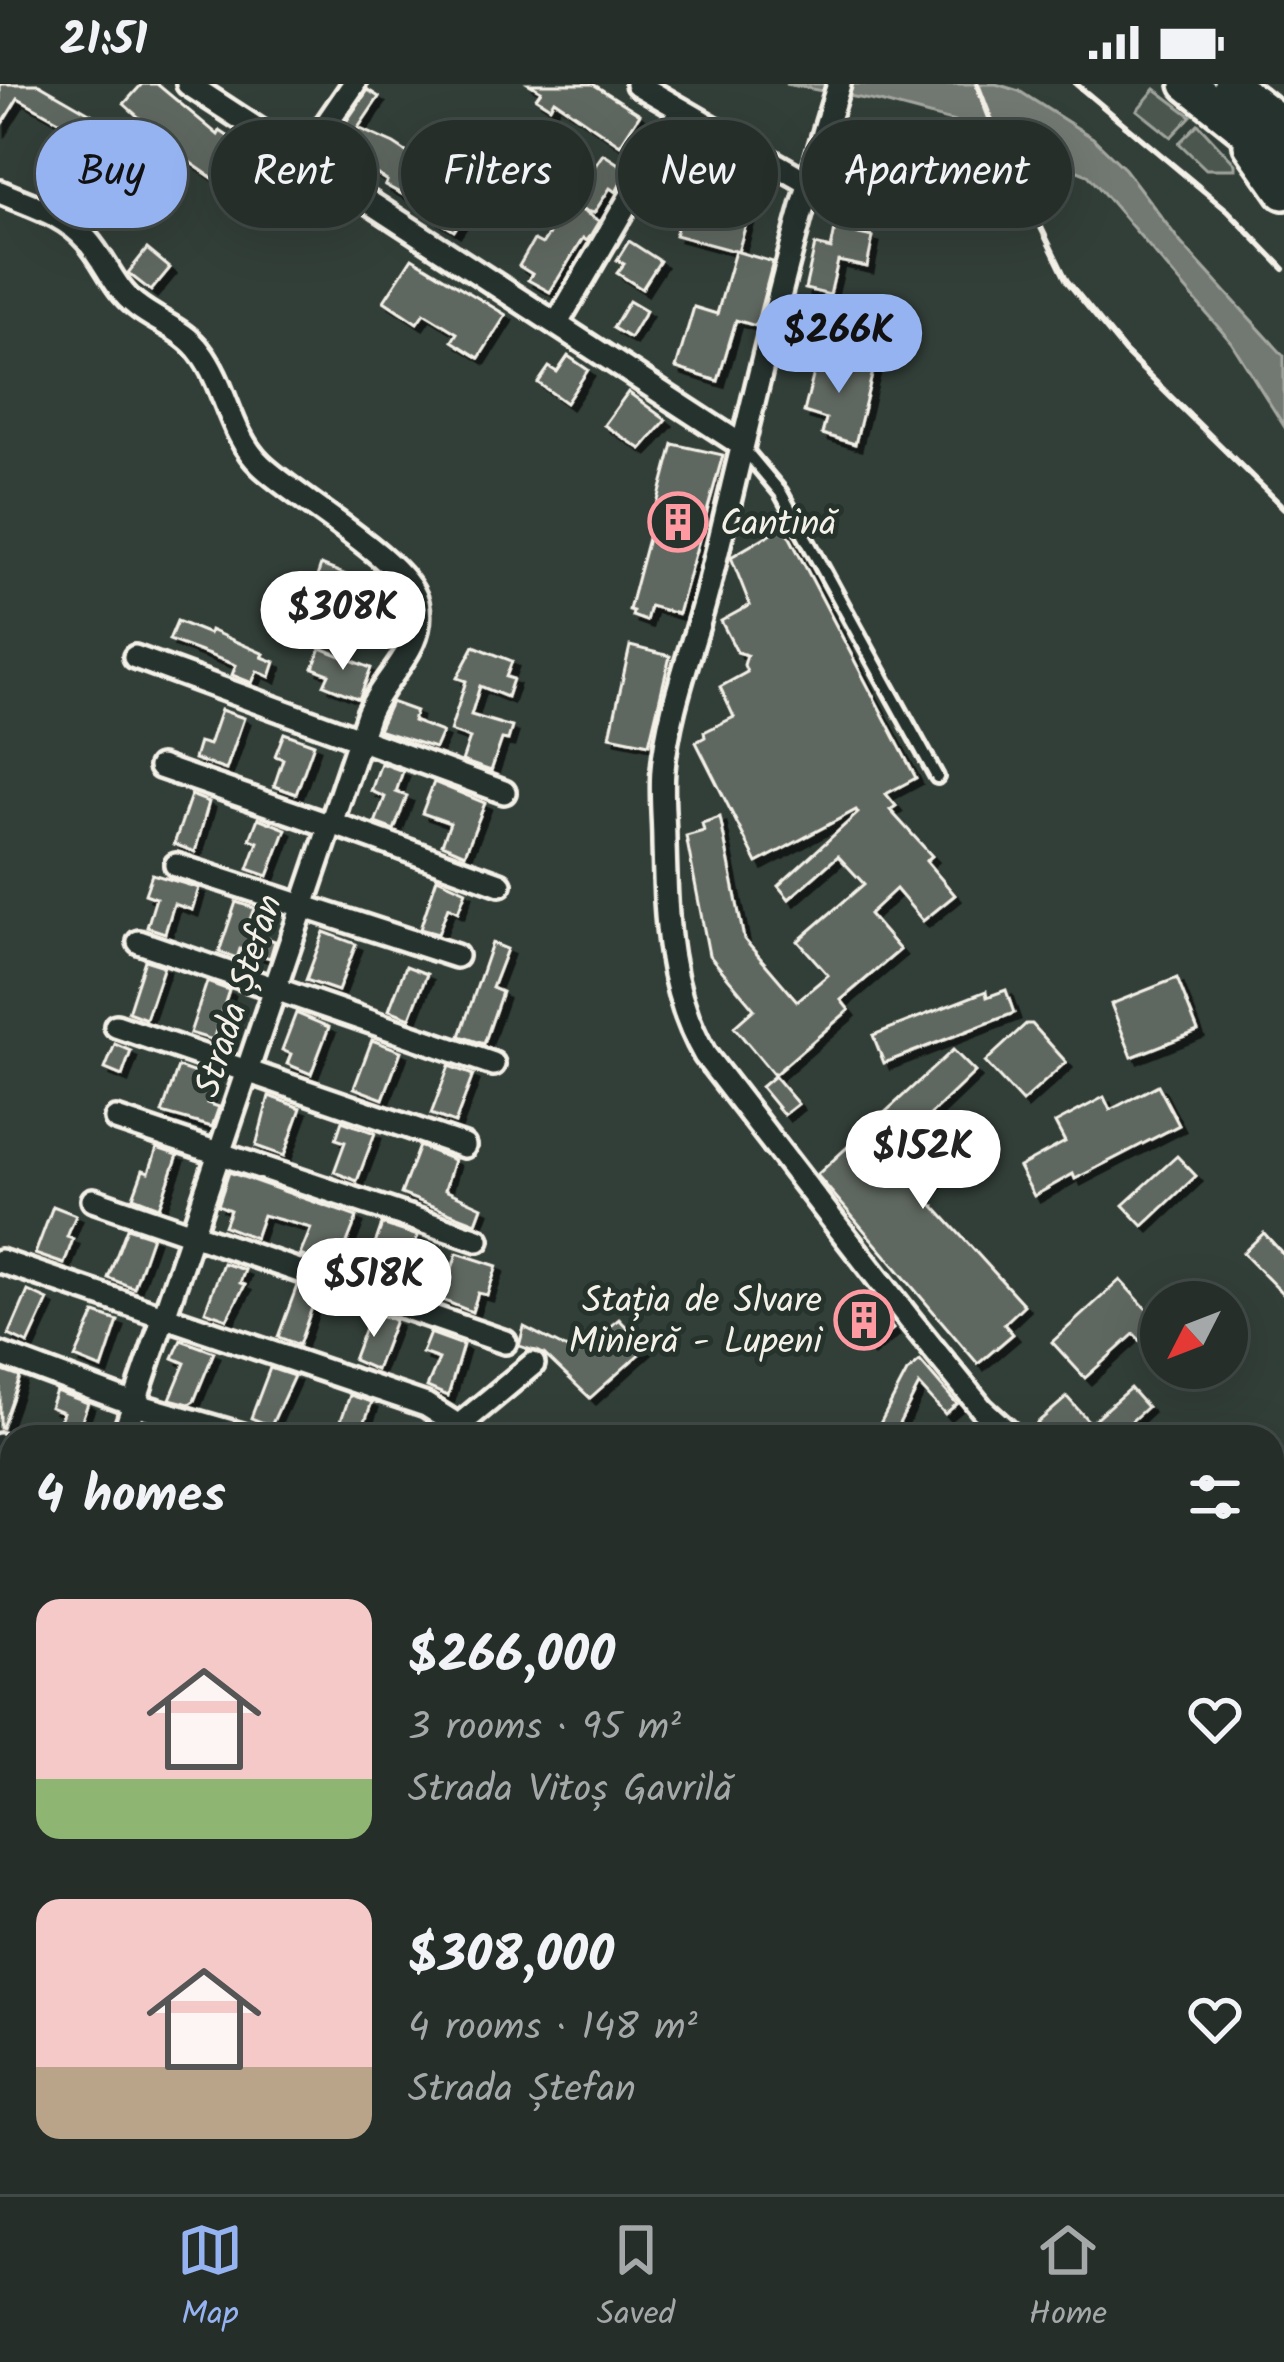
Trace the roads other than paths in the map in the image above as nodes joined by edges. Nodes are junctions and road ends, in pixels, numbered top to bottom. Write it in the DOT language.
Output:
graph roads {
  1 [pos="188,84"];
  2 [pos="354,84"];
  3 [pos="638,84"];
  4 [pos="839,84"];
  5 [pos="1188,84"];
  6 [pos="1231,84"];
  7 [pos="681,110"];
  8 [pos="241,120"];
  9 [pos="329,120"];
  10 [pos="828,120"];
  11 [pos="1284,126"];
  12 [pos="1241,128"];
  13 [pos="1284,160"];
  14 [pos="802,179"];
  15 [pos="0,192"];
  16 [pos="1284,192"];
  17 [pos="802,205"];
  18 [pos="377,209"];
  19 [pos="557,323"];
  20 [pos="740,444"];
  21 [pos="135,657"];
  22 [pos="358,740"];
  23 [pos="160,767"];
  24 [pos="937,777"];
  25 [pos="504,792"];
  26 [pos="329,824"];
  27 [pos="176,865"];
  28 [pos="500,884"];
  29 [pos="301,907"];
  30 [pos="139,942"];
  31 [pos="457,956"];
  32 [pos="274,988"];
  33 [pos="116,1026"];
  34 [pos="494,1064"];
  35 [pos="246,1071"];
  36 [pos="116,1119"];
  37 [pos="464,1146"];
  38 [pos="219,1153"];
  39 [pos="93,1200"];
  40 [pos="191,1235"];
  41 [pos="478,1240"];
  42 [pos="0,1261"];
  43 [pos="164,1318"];
  44 [pos="505,1342"];
  45 [pos="0,1354"];
  46 [pos="533,1364"];
  47 [pos="134,1404"];
  48 [pos="127,1425"];
  49 [pos="207,1425"];
  50 [pos="446,1425"];
  51 [pos="459,1425"];
  52 [pos="1000,1425"];
  1 -- 8 [label="street"];
  2 -- 9 [label="street"];
  3 -- 7 [label="street"];
  4 -- 10 [label="street"];
  5 -- 12 [label="main road"];
  6 -- 11 [label="main road"];
  7 -- 14 [label="street"];
  7 -- 19 [label="street"];
  12 -- 13 [label="main road"];
  12 -- 16 [label="main road"];
  15 -- 22 [label="street, Strada Ștefan"];
  17 -- 20 [label="street"];
  18 -- 19 [label="street"];
  19 -- 20 [label="street"];
  20 -- 24 [label="lane"];
  20 -- 52 [label="street"];
  21 -- 22 [label="street"];
  22 -- 25 [label="street"];
  22 -- 26 [label="street, Strada Ștefan"];
  23 -- 26 [label="street"];
  26 -- 28 [label="street"];
  26 -- 29 [label="street, Strada Ștefan"];
  27 -- 29 [label="street"];
  29 -- 31 [label="street"];
  29 -- 32 [label="street, Strada Ștefan"];
  30 -- 32 [label="street"];
  32 -- 34 [label="street"];
  32 -- 35 [label="street, Strada Ștefan"];
  33 -- 35 [label="street"];
  35 -- 37 [label="street"];
  35 -- 38 [label="street, Strada Ștefan"];
  36 -- 38 [label="street"];
  38 -- 40 [label="street, Strada Ștefan"];
  38 -- 41 [label="street"];
  39 -- 40 [label="street"];
  40 -- 43 [label="street, Strada Ștefan"];
  40 -- 44 [label="street"];
  42 -- 43 [label="street"];
  43 -- 47 [label="street, Strada Ștefan"];
  43 -- 50 [label="street"];
  45 -- 47 [label="street"];
  46 -- 51 [label="street"];
  47 -- 48 [label="street, Strada Ștefan"];
  47 -- 49 [label="street"];
}
